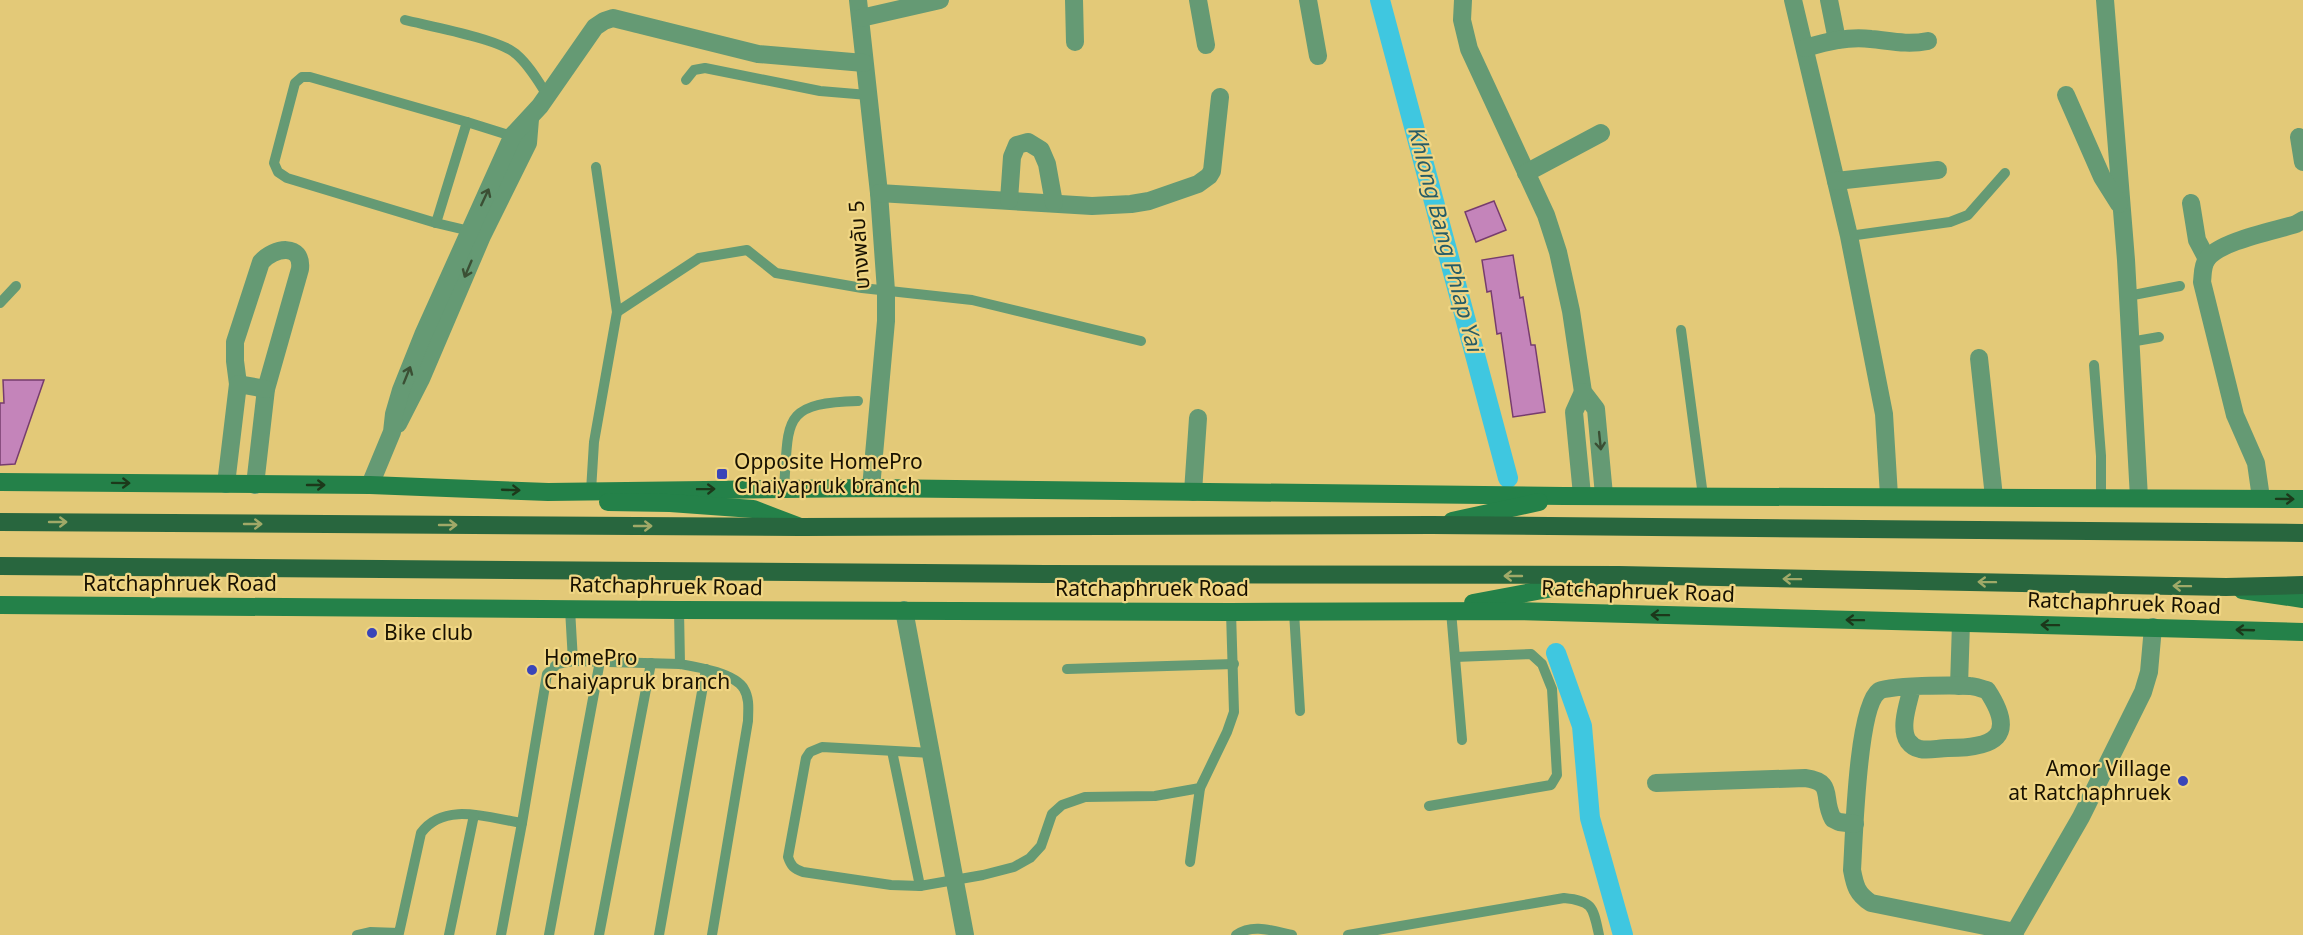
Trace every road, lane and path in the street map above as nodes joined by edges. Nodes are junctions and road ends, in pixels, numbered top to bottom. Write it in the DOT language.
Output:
graph roads {
  1 [pos="940,0"];
  2 [pos="1074,0"];
  3 [pos="1198,0"];
  4 [pos="1308,0"];
  5 [pos="1463,0"];
  6 [pos="1793,0"];
  7 [pos="1829,0"];
  8 [pos="2105,0"];
  9 [pos="859,9"];
  10 [pos="405,20"];
  11 [pos="1837,40"];
  12 [pos="1928,41"];
  13 [pos="1075,42"];
  14 [pos="1206,45"];
  15 [pos="1805,48"];
  16 [pos="1318,56"];
  17 [pos="864,63"];
  18 [pos="686,80"];
  19 [pos="547,95"];
  20 [pos="868,95"];
  21 [pos="2066,95"];
  22 [pos="1221,97"];
  23 [pos="466,122"];
  24 [pos="1601,133"];
  25 [pos="2299,137"];
  26 [pos="521,139"];
  27 [pos="2303,162"];
  28 [pos="596,167"];
  29 [pos="1938,170"];
  30 [pos="1526,173"];
  31 [pos="2005,173"];
  32 [pos="1836,181"];
  33 [pos="879,193"];
  34 [pos="1009,200"];
  35 [pos="1054,203"];
  36 [pos="2191,203"];
  37 [pos="2121,208"];
  38 [pos="2303,220"];
  39 [pos="436,223"];
  40 [pos="476,233"];
  41 [pos="1849,236"];
  42 [pos="2207,259"];
  43 [pos="16,286"];
  44 [pos="2180,286"];
  45 [pos="886,291"];
  46 [pos="2128,296"];
  47 [pos="0,303"];
  48 [pos="617,312"];
  49 [pos="1681,330"];
  50 [pos="2159,337"];
  51 [pos="1141,341"];
  52 [pos="2130,342"];
  53 [pos="1979,358"];
  54 [pos="2094,365"];
  55 [pos="238,384"];
  56 [pos="266,390"];
  57 [pos="1583,392"];
  58 [pos="858,401"];
  59 [pos="1198,418"];
  60 [pos="0,482"];
  61 [pos="226,484"];
  62 [pos="255,485"];
  63 [pos="370,485"];
  64 [pos="784,488"];
  65 [pos="871,488"];
  66 [pos="591,490"];
  67 [pos="548,492"];
  68 [pos="1193,492"];
  69 [pos="1605,495"];
  70 [pos="1573,496"];
  71 [pos="1702,496"];
  72 [pos="1889,496"];
  73 [pos="1994,497"];
  74 [pos="2101,497"];
  75 [pos="2139,498"];
  76 [pos="2261,498"];
  77 [pos="2303,499"];
  78 [pos="0,522"];
  79 [pos="1432,525"];
  80 [pos="800,527"];
  81 [pos="2303,533"];
  82 [pos="0,566"];
  83 [pos="1619,575"];
  84 [pos="2303,585"];
  85 [pos="2226,587"];
  86 [pos="2303,599"];
  87 [pos="570,609"];
  88 [pos="2,610"];
  89 [pos="680,610"];
  90 [pos="904,610"];
  91 [pos="1442,610"];
  92 [pos="1231,612"];
  93 [pos="1294,612"];
  94 [pos="1961,622"];
  95 [pos="2152,627"];
  96 [pos="2303,632"];
  97 [pos="1455,657"];
  98 [pos="573,661"];
  99 [pos="600,661"];
  100 [pos="651,663"];
  101 [pos="680,664"];
  102 [pos="1234,664"];
  103 [pos="706,669"];
  104 [pos="1068,669"];
  105 [pos="1959,686"];
  106 [pos="1912,687"];
  107 [pos="1300,711"];
  108 [pos="1462,740"];
  109 [pos="892,750"];
  110 [pos="932,753"];
  111 [pos="1656,783"];
  112 [pos="1200,788"];
  113 [pos="1429,806"];
  114 [pos="474,815"];
  115 [pos="522,823"];
  116 [pos="1855,824"];
  117 [pos="1190,862"];
  118 [pos="955,881"];
  119 [pos="920,886"];
  120 [pos="2014,933"];
  121 [pos="404,934"];
  122 [pos="357,935"];
  123 [pos="449,935"];
  124 [pos="501,935"];
  125 [pos="549,935"];
  126 [pos="599,935"];
  127 [pos="659,935"];
  128 [pos="712,935"];
  129 [pos="965,935"];
  130 [pos="1236,935"];
  131 [pos="1292,935"];
  132 [pos="1348,935"];
  133 [pos="1599,935"];
  1 -- 9 [label="street"];
  2 -- 13 [label="street"];
  3 -- 14 [label="street"];
  4 -- 16 [label="street"];
  5 -- 30 [label="street"];
  6 -- 15 [label="street"];
  7 -- 11 [label="street"];
  8 -- 37 [label="street"];
  9 -- 17 [label="street, บางพลับ 5"];
  10 -- 19 [label="lane"];
  11 -- 12 [label="street"];
  11 -- 15 [label="street"];
  15 -- 32 [label="street"];
  17 -- 19 [label="street"];
  17 -- 20 [label="street, บางพลับ 5"];
  18 -- 20 [label="lane"];
  19 -- 26 [label="street"];
  20 -- 33 [label="street, บางพลับ 5"];
  21 -- 37 [label="street"];
  22 -- 35 [label="street"];
  23 -- 26 [label="lane"];
  23 -- 39 [label="lane"];
  23 -- 39 [label="lane"];
  24 -- 30 [label="street"];
  25 -- 27 [label="street"];
  26 -- 40 [label="street"];
  28 -- 48 [label="lane"];
  29 -- 32 [label="street"];
  30 -- 57 [label="street"];
  31 -- 41 [label="lane"];
  32 -- 41 [label="street"];
  33 -- 34 [label="street"];
  33 -- 45 [label="street, บางพลับ 5"];
  34 -- 35 [label="street"];
  34 -- 35 [label="street"];
  36 -- 42 [label="street"];
  37 -- 46 [label="street"];
  38 -- 42 [label="street"];
  39 -- 40 [label="lane"];
  40 -- 63 [label="street"];
  41 -- 72 [label="street"];
  42 -- 76 [label="street"];
  43 -- 47 [label="lane"];
  44 -- 46 [label="lane"];
  45 -- 48 [label="lane"];
  45 -- 51 [label="lane"];
  45 -- 65 [label="street, บางพลับ 5"];
  46 -- 52 [label="street"];
  48 -- 66 [label="lane"];
  49 -- 71 [label="lane"];
  50 -- 52 [label="lane"];
  52 -- 75 [label="street"];
  53 -- 73 [label="street"];
  54 -- 74 [label="lane"];
  55 -- 56 [label="street"];
  55 -- 56 [label="street"];
  55 -- 61 [label="street"];
  56 -- 62 [label="street"];
  57 -- 69 [label="street, one-way"];
  57 -- 70 [label="street"];
  58 -- 64 [label="lane"];
  59 -- 68 [label="street"];
  60 -- 61 [label="main road, one-way"];
  61 -- 62 [label="main road"];
  62 -- 63 [label="main road, one-way"];
  63 -- 67 [label="main road, one-way"];
  64 -- 65 [label="main road"];
  66 -- 64 [label="main road, one-way"];
  65 -- 68 [label="main road"];
  66 -- 67 [label="main road"];
  67 -- 80 [label="main road"];
  68 -- 70 [label="main road"];
  69 -- 70 [label="main road"];
  69 -- 71 [label="main road"];
  70 -- 79 [label="main road"];
  71 -- 72 [label="main road"];
  72 -- 73 [label="main road"];
  73 -- 74 [label="main road"];
  74 -- 75 [label="main road"];
  75 -- 76 [label="main road"];
  76 -- 77 [label="main road, one-way"];
  78 -- 80 [label="main road, one-way"];
  79 -- 80 [label="main road"];
  79 -- 81 [label="main road"];
  83 -- 82 [label="main road, Ratchaphruek Road, one-way"];
  85 -- 83 [label="main road, Ratchaphruek Road, one-way"];
  83 -- 91 [label="main road"];
  84 -- 85 [label="main road, Ratchaphruek Road"];
  85 -- 86 [label="main road"];
  87 -- 88 [label="main road, Ratchaphruek Road"];
  87 -- 89 [label="main road, Ratchaphruek Road"];
  87 -- 98 [label="lane"];
  89 -- 90 [label="main road, Ratchaphruek Road"];
  89 -- 101 [label="lane"];
  90 -- 92 [label="main road, Ratchaphruek Road"];
  90 -- 110 [label="street"];
  91 -- 93 [label="main road, Ratchaphruek Road"];
  94 -- 91 [label="main road, Ratchaphruek Road, one-way"];
  91 -- 97 [label="lane"];
  92 -- 93 [label="main road, Ratchaphruek Road"];
  92 -- 102 [label="lane"];
  93 -- 107 [label="lane"];
  95 -- 94 [label="main road, Ratchaphruek Road, one-way"];
  94 -- 105 [label="street"];
  96 -- 95 [label="main road, Ratchaphruek Road, one-way"];
  95 -- 120 [label="street"];
  97 -- 108 [label="lane"];
  97 -- 113 [label="lane"];
  98 -- 99 [label="lane"];
  98 -- 115 [label="lane"];
  99 -- 100 [label="lane"];
  99 -- 125 [label="lane"];
  100 -- 101 [label="lane"];
  100 -- 126 [label="lane"];
  101 -- 103 [label="lane"];
  102 -- 104 [label="lane"];
  102 -- 112 [label="lane"];
  103 -- 127 [label="lane"];
  103 -- 128 [label="lane"];
  105 -- 106 [label="street"];
  105 -- 106 [label="street"];
  106 -- 116 [label="street"];
  109 -- 110 [label="lane"];
  109 -- 119 [label="lane"];
  109 -- 119 [label="lane"];
  110 -- 118 [label="street"];
  111 -- 116 [label="street"];
  112 -- 117 [label="lane"];
  112 -- 118 [label="lane"];
  114 -- 115 [label="lane"];
  114 -- 121 [label="lane"];
  114 -- 123 [label="lane"];
  115 -- 124 [label="lane"];
  116 -- 120 [label="street"];
  118 -- 119 [label="lane"];
  118 -- 129 [label="street"];
  121 -- 122 [label="lane"];
  130 -- 131 [label="lane"];
  132 -- 133 [label="lane"];
}
